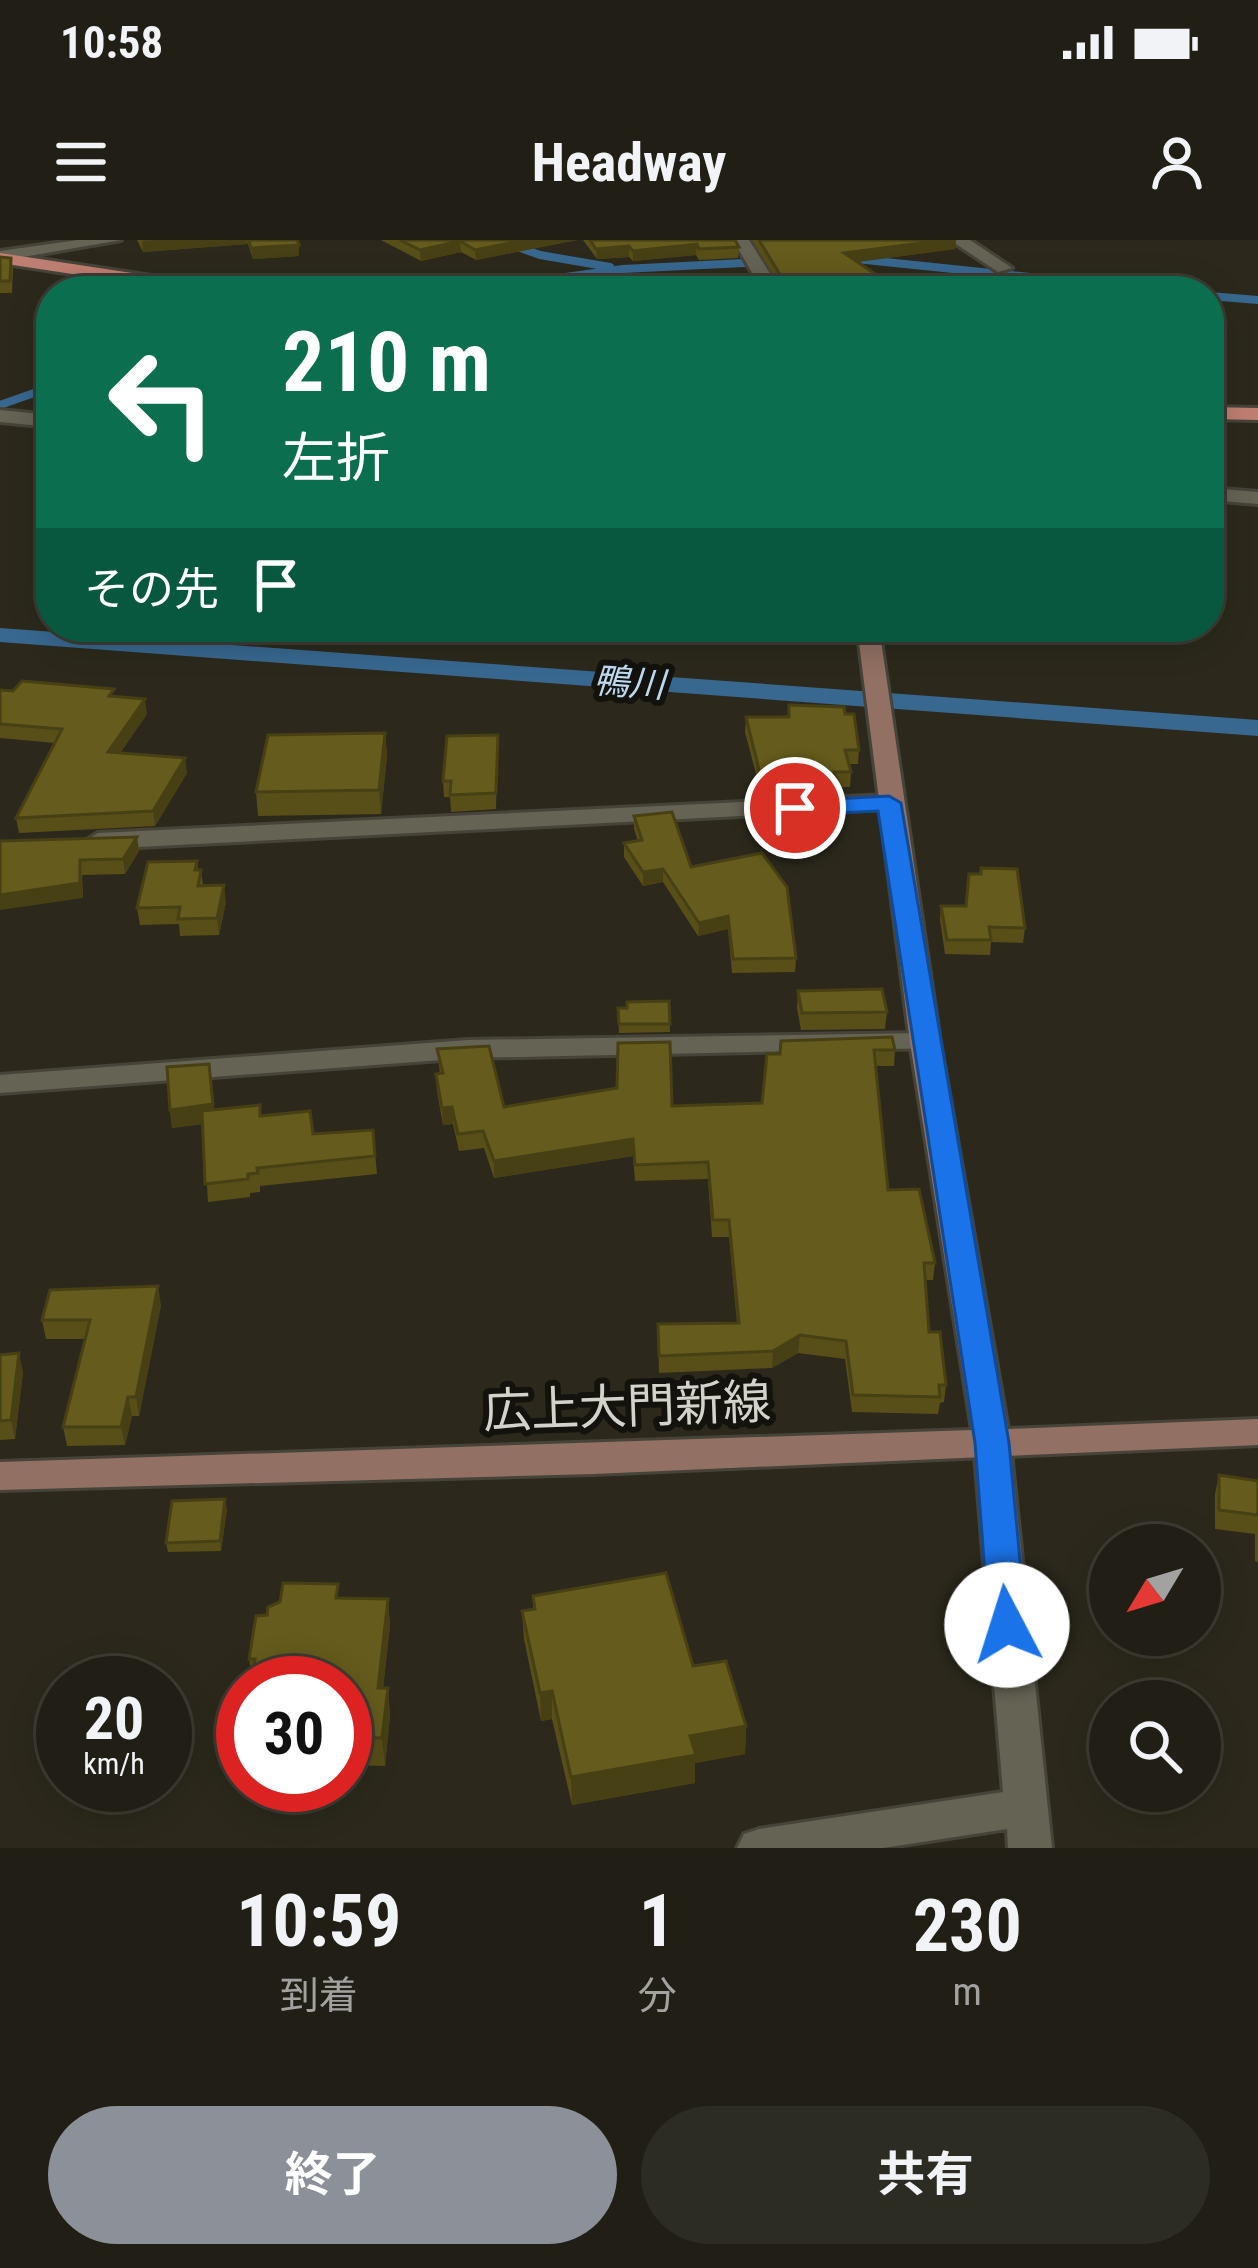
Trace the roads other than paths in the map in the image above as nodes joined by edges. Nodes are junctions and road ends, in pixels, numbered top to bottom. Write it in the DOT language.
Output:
graph roads {
  1 [pos="113,240"];
  2 [pos="741,240"];
  3 [pos="958,240"];
  4 [pos="0,257"];
  5 [pos="1004,268"];
  6 [pos="122,276"];
  7 [pos="762,276"];
  8 [pos="1224,413"];
  9 [pos="1258,414"];
  10 [pos="0,416"];
  11 [pos="36,420"];
  12 [pos="1224,495"];
  13 [pos="1258,498"];
  14 [pos="870,642"];
  15 [pos="889,803"];
  16 [pos="70,842"];
  17 [pos="925,1042"];
  18 [pos="0,1084"];
  19 [pos="1258,1432"];
  20 [pos="992,1443"];
  21 [pos="0,1476"];
  22 [pos="1026,1828"];
  23 [pos="759,1848"];
  1 -- 4 [label="street"];
  2 -- 7 [label="street"];
  3 -- 5 [label="street"];
  4 -- 6 [label="main road"];
  8 -- 9 [label="main road"];
  10 -- 11 [label="street"];
  12 -- 13 [label="street"];
  14 -- 15 [label="street"];
  15 -- 16 [label="street"];
  15 -- 17 [label="street"];
  17 -- 18 [label="street"];
  17 -- 20 [label="street"];
  19 -- 20 [label="street, 広上大門新線"];
  20 -- 21 [label="street, 広上大門新線"];
  20 -- 22 [label="street"];
  22 -- 23 [label="street"];
}
